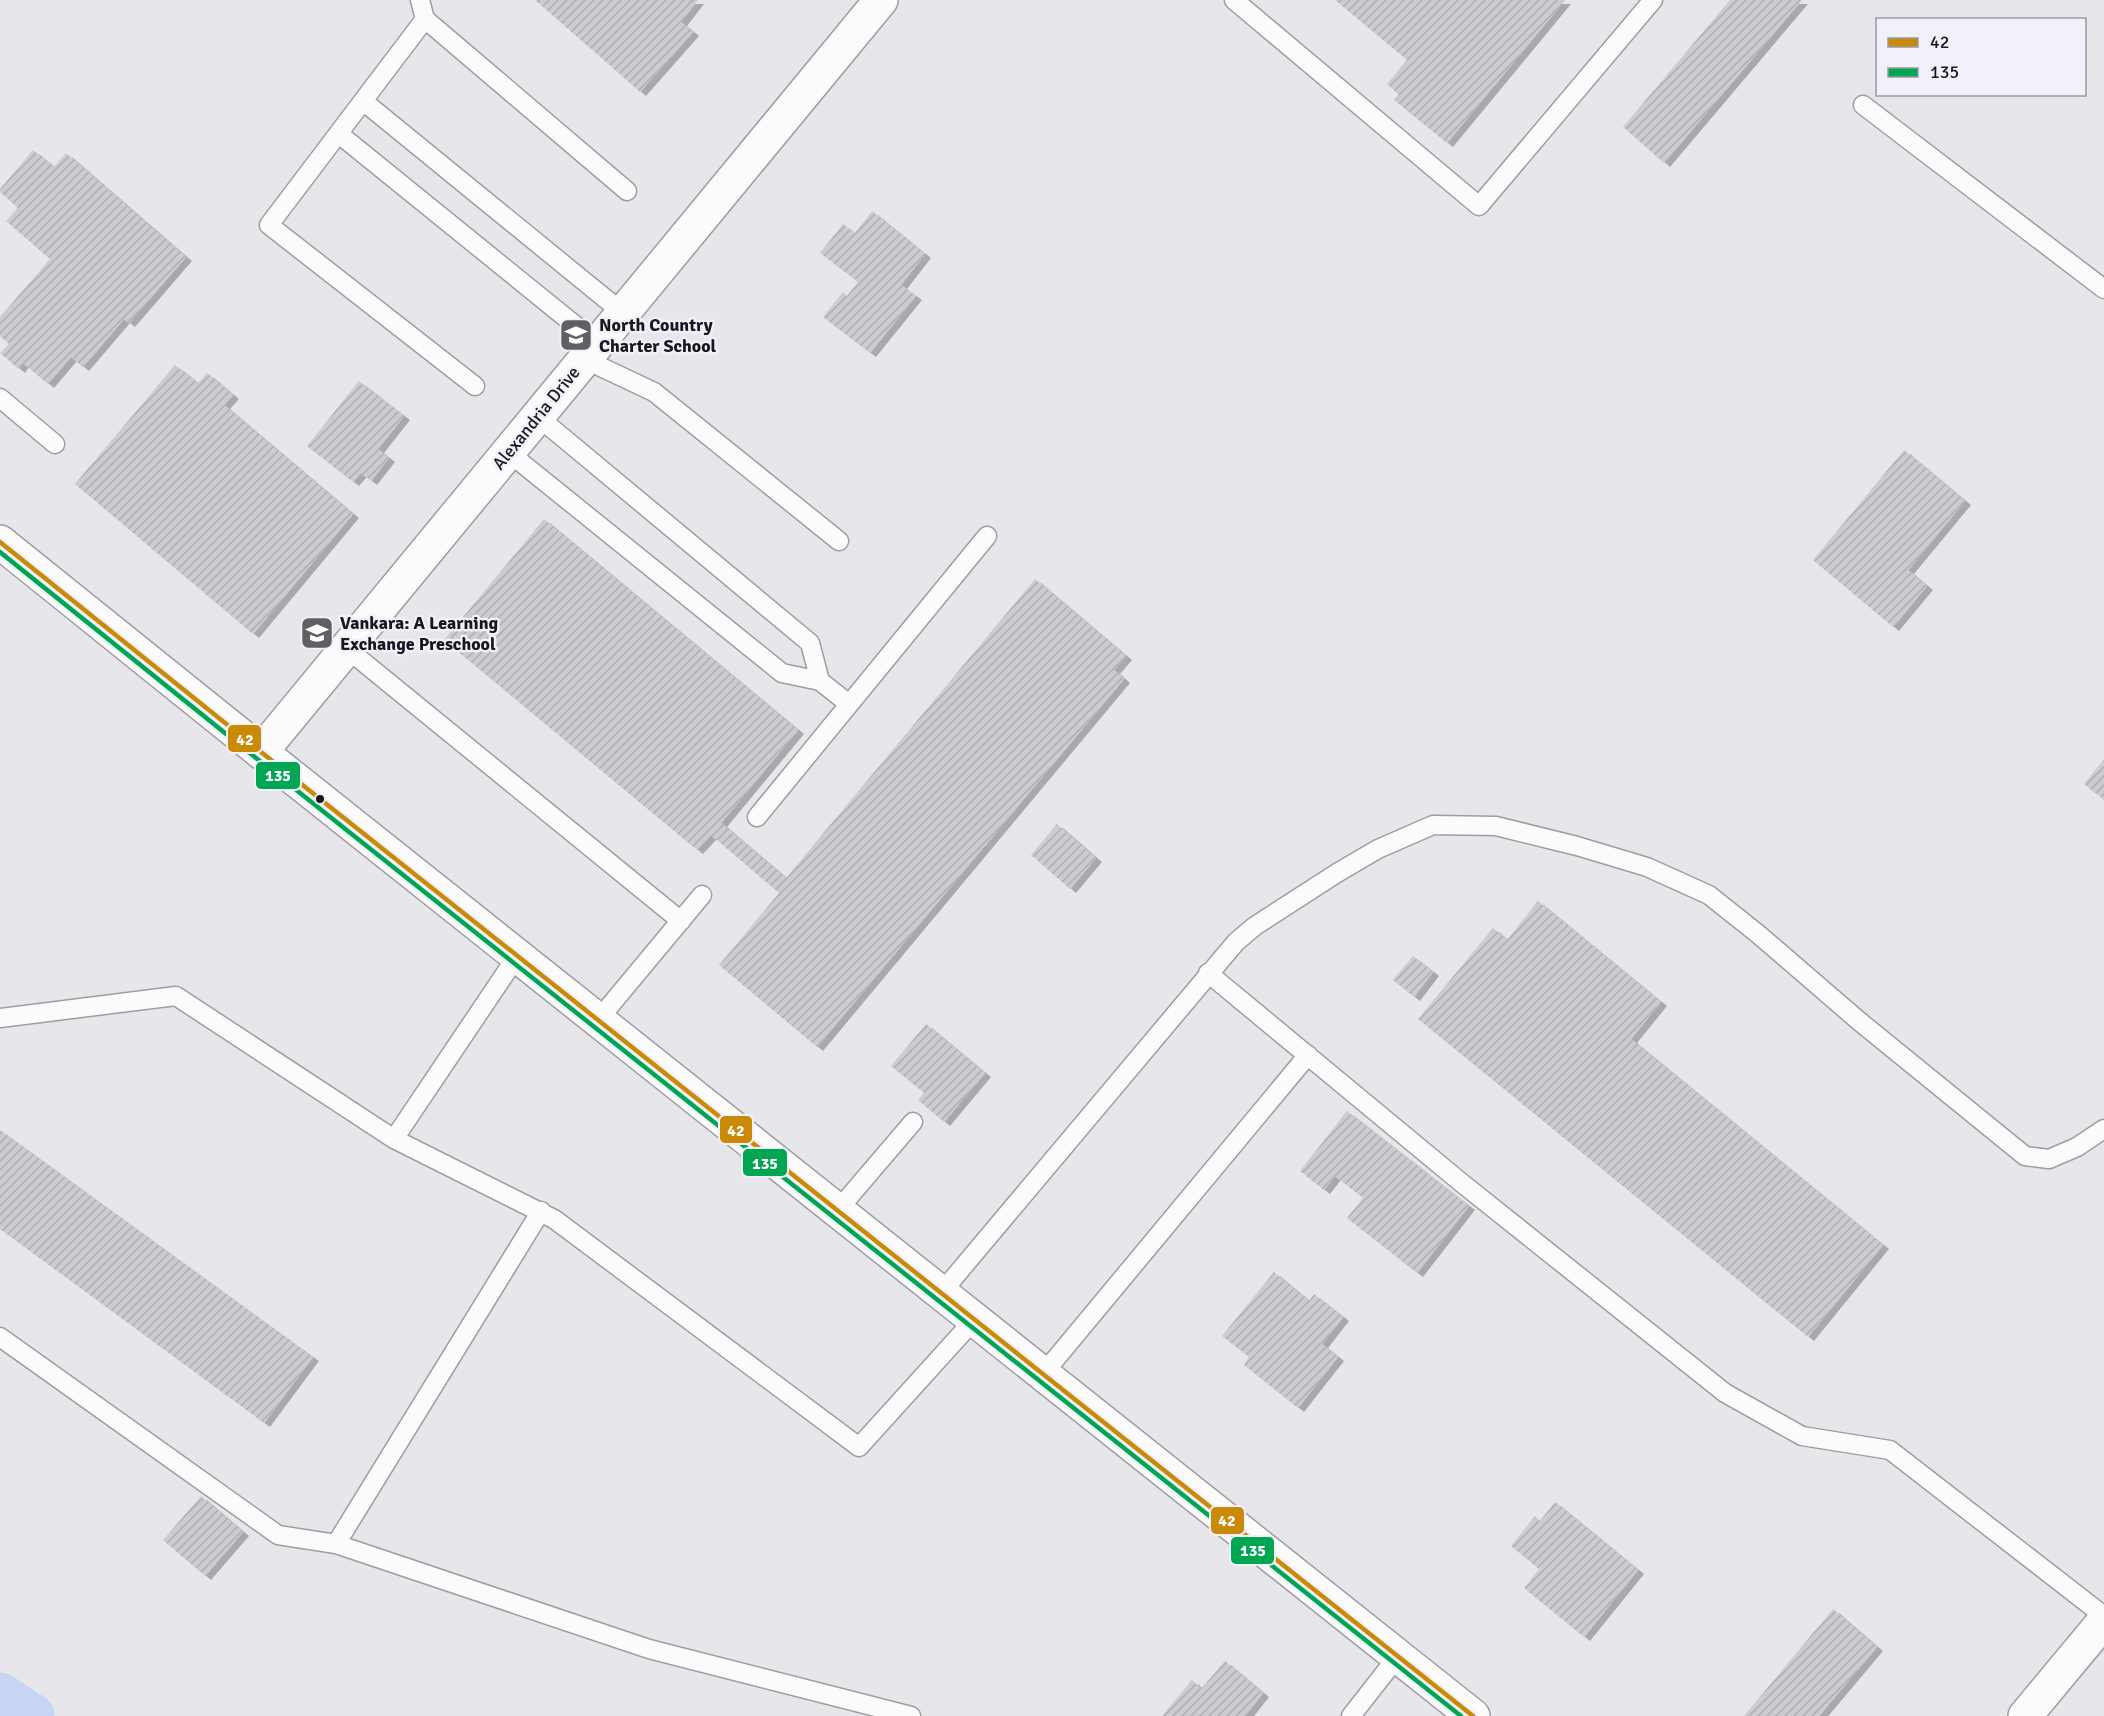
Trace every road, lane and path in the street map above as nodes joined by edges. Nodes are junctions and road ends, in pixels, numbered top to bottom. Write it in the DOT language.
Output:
graph roads {
  1 [pos="420,0"];
  2 [pos="881,0"];
  3 [pos="1234,0"];
  4 [pos="1653,0"];
  5 [pos="425,19"];
  6 [pos="363,101"];
  7 [pos="1863,105"];
  8 [pos="339,134"];
  9 [pos="627,191"];
  10 [pos="2104,289"];
  11 [pos="623,313"];
  12 [pos="591,351"];
  13 [pos="475,386"];
  14 [pos="0,398"];
  15 [pos="537,417"];
  16 [pos="55,444"];
  17 [pos="508,452"];
  18 [pos="987,536"];
  19 [pos="839,541"];
  20 [pos="0,542"];
  21 [pos="346,648"];
  22 [pos="820,681"];
  23 [pos="849,704"];
  24 [pos="261,752"];
  25 [pos="757,817"];
  26 [pos="702,895"];
  27 [pos="681,921"];
  28 [pos="517,956"];
  29 [pos="1208,973"];
  30 [pos="0,1018"];
  31 [pos="598,1020"];
  32 [pos="1308,1055"];
  33 [pos="913,1122"];
  34 [pos="2104,1129"];
  35 [pos="394,1139"];
  36 [pos="541,1211"];
  37 [pos="837,1211"];
  38 [pos="941,1293"];
  39 [pos="974,1320"];
  40 [pos="0,1336"];
  41 [pos="1043,1374"];
  42 [pos="336,1544"];
  43 [pos="2104,1616"];
  44 [pos="2104,1621"];
  45 [pos="1398,1656"];
  46 [pos="912,1716"];
  47 [pos="1351,1716"];
  48 [pos="1473,1716"];
  49 [pos="2025,1716"];
  1 -- 5 [label="lane"];
  2 -- 11 [label="main road, Alexandria Drive"];
  3 -- 4 [label="lane"];
  5 -- 6 [label="lane"];
  5 -- 9 [label="lane"];
  6 -- 8 [label="lane"];
  6 -- 11 [label="lane"];
  7 -- 10 [label="lane"];
  8 -- 12 [label="lane"];
  8 -- 13 [label="lane"];
  11 -- 12 [label="main road, Alexandria Drive"];
  12 -- 15 [label="main road, Alexandria Drive"];
  12 -- 19 [label="lane"];
  14 -- 16 [label="lane"];
  15 -- 17 [label="main road, Alexandria Drive"];
  15 -- 22 [label="lane"];
  17 -- 21 [label="main road, Alexandria Drive"];
  17 -- 22 [label="lane"];
  18 -- 23 [label="lane"];
  20 -- 24 [label="main road"];
  21 -- 24 [label="main road, Alexandria Drive"];
  21 -- 27 [label="lane"];
  22 -- 23 [label="lane"];
  23 -- 25 [label="lane"];
  24 -- 28 [label="main road"];
  26 -- 27 [label="lane"];
  27 -- 31 [label="lane"];
  28 -- 31 [label="main road"];
  28 -- 35 [label="lane"];
  29 -- 32 [label="lane"];
  29 -- 34 [label="lane"];
  29 -- 38 [label="lane"];
  30 -- 35 [label="lane"];
  31 -- 37 [label="main road"];
  32 -- 41 [label="lane"];
  32 -- 43 [label="lane"];
  33 -- 37 [label="lane"];
  35 -- 36 [label="lane"];
  36 -- 39 [label="lane"];
  36 -- 42 [label="lane"];
  37 -- 38 [label="main road"];
  38 -- 39 [label="main road"];
  39 -- 41 [label="main road"];
  40 -- 42 [label="lane"];
  41 -- 45 [label="main road"];
  42 -- 46 [label="lane"];
  44 -- 49 [label="main road"];
  45 -- 47 [label="lane"];
  45 -- 48 [label="main road"];
}
